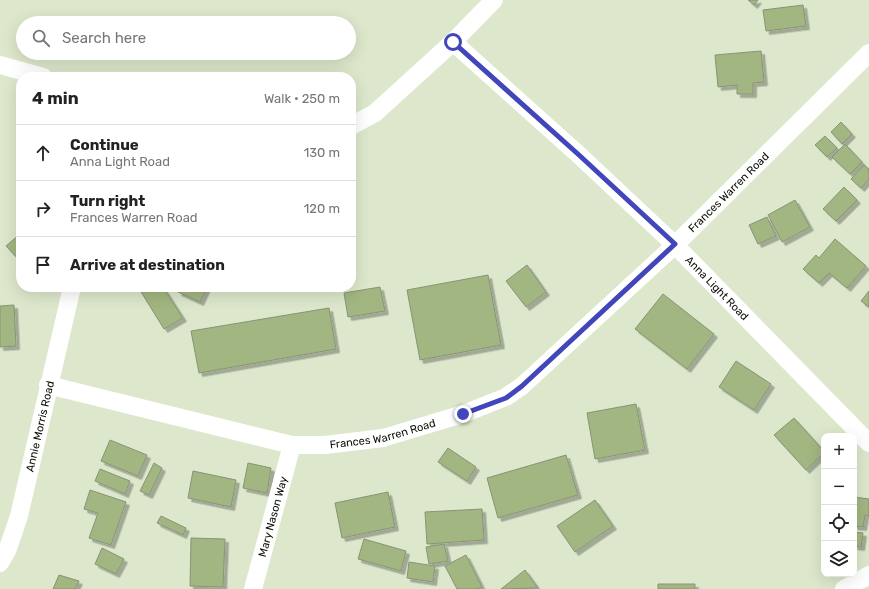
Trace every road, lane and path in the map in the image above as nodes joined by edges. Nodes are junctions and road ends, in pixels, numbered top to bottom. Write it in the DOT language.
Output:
graph roads {
  1 [pos="494,0"];
  2 [pos="453,42"];
  3 [pos="869,53"];
  4 [pos="0,65"];
  5 [pos="25,72"];
  6 [pos="356,123"];
  7 [pos="675,244"];
  8 [pos="71,292"];
  9 [pos="48,385"];
  10 [pos="869,443"];
  11 [pos="292,445"];
  12 [pos="0,563"];
  13 [pos="869,575"];
  14 [pos="253,589"];
  15 [pos="844,589"];
  1 -- 2 [label="street"];
  2 -- 6 [label="street"];
  2 -- 7 [label="street, Anna Light Road"];
  3 -- 7 [label="street, Frances Warren Road"];
  4 -- 5 [label="street"];
  7 -- 10 [label="street, Anna Light Road"];
  7 -- 11 [label="street, Frances Warren Road"];
  8 -- 9 [label="street, Annie Morris Road"];
  9 -- 11 [label="street, Frances Warren Road"];
  9 -- 12 [label="street, Annie Morris Road"];
  11 -- 14 [label="street, Mary Nason Way"];
  13 -- 15 [label="street"];
}
